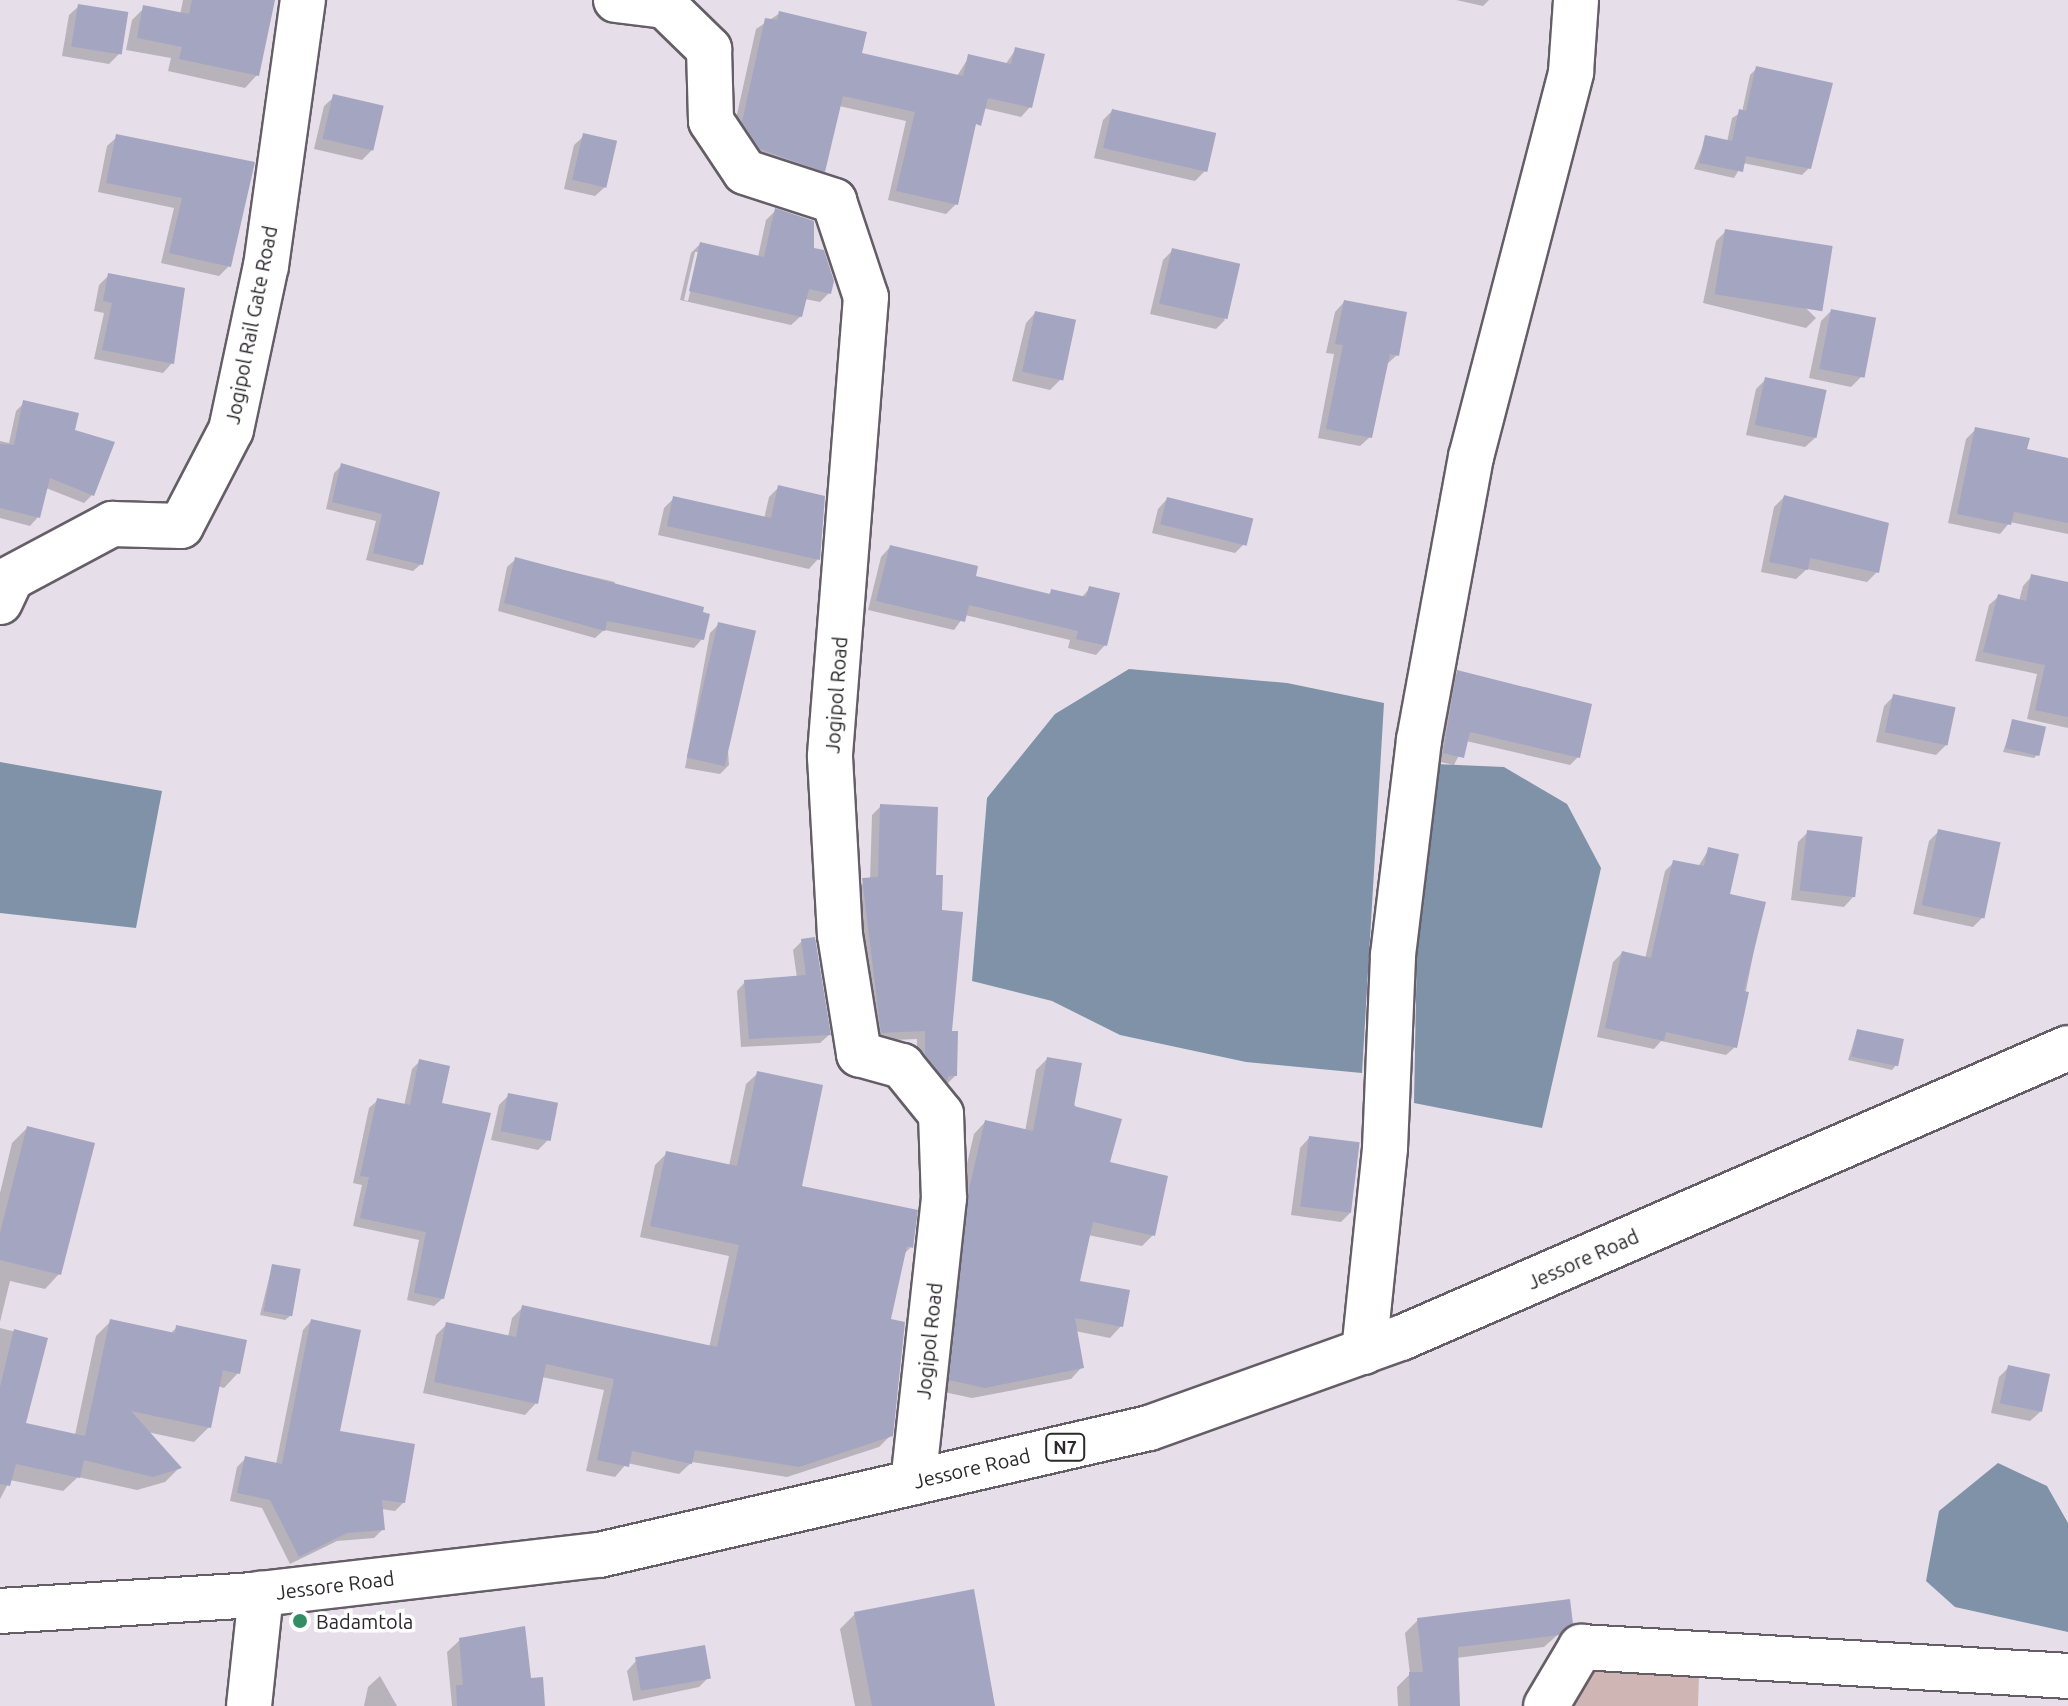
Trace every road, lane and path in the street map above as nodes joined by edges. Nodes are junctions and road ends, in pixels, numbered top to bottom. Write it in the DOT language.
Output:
graph roads {
  1 [pos="303,0"];
  2 [pos="616,0"];
  3 [pos="1576,0"];
  4 [pos="0,602"];
  5 [pos="2068,1048"];
  6 [pos="1364,1352"];
  7 [pos="913,1482"];
  8 [pos="256,1595"];
  9 [pos="0,1611"];
  10 [pos="2068,1676"];
  11 [pos="2008,1688"];
  12 [pos="240,1706"];
  13 [pos="249,1706"];
  14 [pos="1546,1706"];
  1 -- 4 [label="main road, Jogipol Rail Gate Road"];
  2 -- 7 [label="main road, Jogipol Road"];
  3 -- 6 [label="main road"];
  5 -- 6 [label="main road, Jessore Road / N7"];
  6 -- 7 [label="main road, Jessore Road / N7"];
  7 -- 8 [label="main road, Jessore Road / N7"];
  8 -- 9 [label="main road, Jessore Road / N7"];
  8 -- 12 [label="main road"];
  8 -- 13 [label="main road"];
  10 -- 11 [label="main road"];
  11 -- 14 [label="main road"];
}
